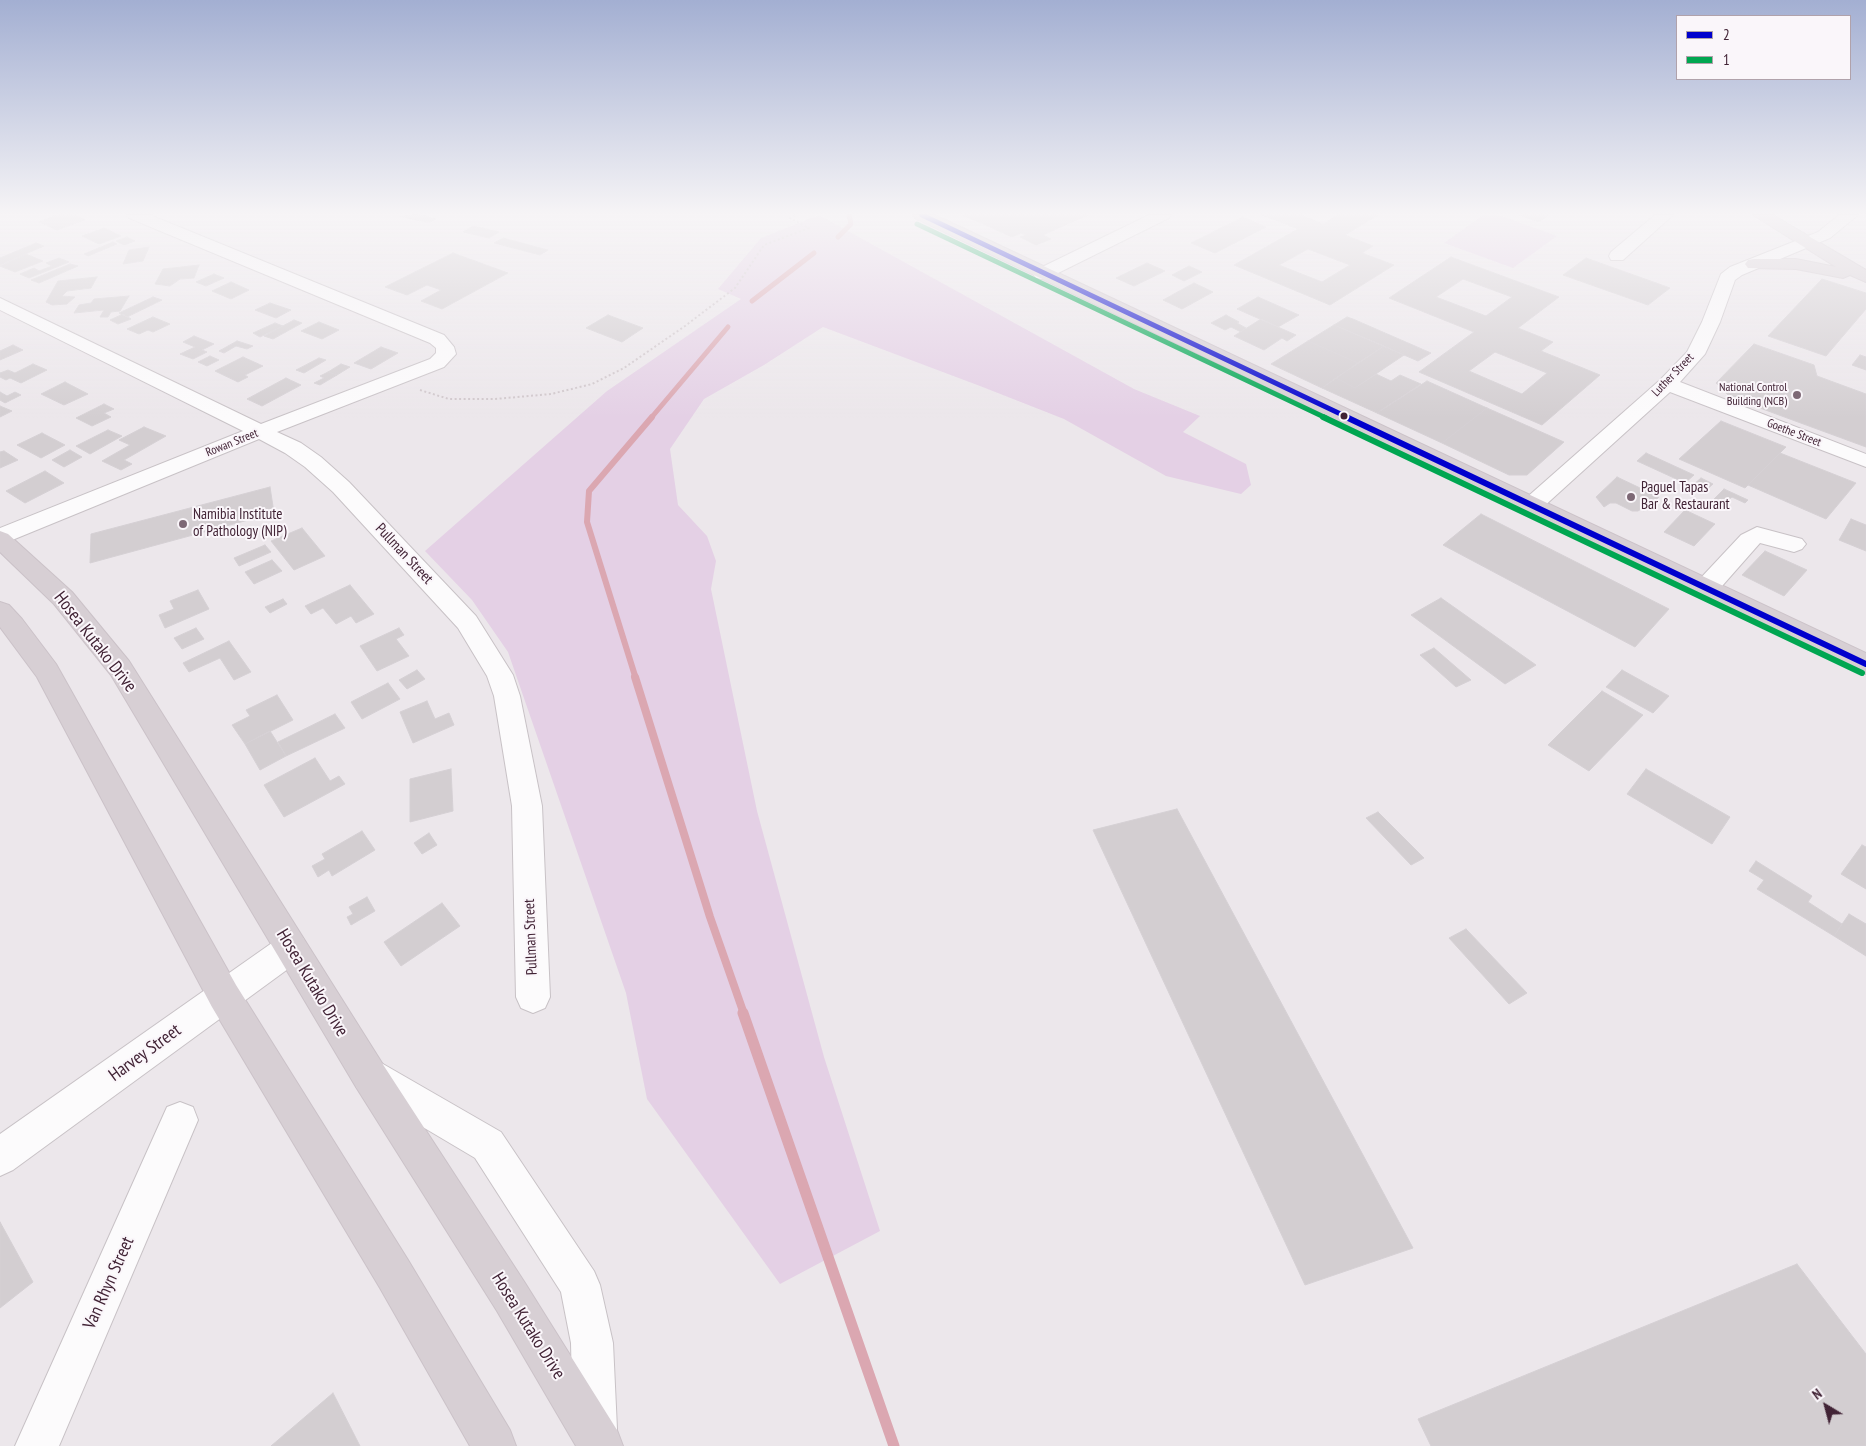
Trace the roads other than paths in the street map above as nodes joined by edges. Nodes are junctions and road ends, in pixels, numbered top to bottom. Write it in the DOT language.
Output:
graph roads {
  1 [pos="297,282"];
  2 [pos="1061,282"];
  3 [pos="1726,282"];
  4 [pos="0,304"];
  5 [pos="11,319"];
  6 [pos="1667,384"];
  7 [pos="261,431"];
  8 [pos="1866,461"];
  9 [pos="1533,504"];
  10 [pos="0,538"];
  11 [pos="1794,544"];
  12 [pos="1706,588"];
  13 [pos="0,611"];
  14 [pos="1866,664"];
  15 [pos="291,948"];
  16 [pos="224,996"];
  17 [pos="533,997"];
  18 [pos="368,1075"];
  19 [pos="180,1120"];
  20 [pos="0,1158"];
  21 [pos="598,1440"];
  22 [pos="37,1446"];
  23 [pos="494,1446"];
  1 -- 7 [label="street, Rowan Street"];
  2 -- 9 [label="main road"];
  3 -- 6 [label="street, Luther Street"];
  4 -- 5 [label="street, Pullman Street"];
  5 -- 7 [label="street, Pullman Street"];
  6 -- 8 [label="street, Goethe Street"];
  6 -- 9 [label="street, Luther Street"];
  7 -- 10 [label="street, Rowan Street"];
  7 -- 17 [label="street, Pullman Street"];
  9 -- 12 [label="main road"];
  10 -- 15 [label="main road, Hosea Kutako Drive"];
  11 -- 12 [label="street"];
  12 -- 14 [label="main road"];
  13 -- 16 [label="main road"];
  15 -- 16 [label="street, Harvey Street"];
  15 -- 18 [label="main road, Hosea Kutako Drive"];
  16 -- 20 [label="street, Harvey Street"];
  16 -- 23 [label="main road"];
  18 -- 21 [label="main road, Hosea Kutako Drive"];
  18 -- 21 [label="street"];
  19 -- 22 [label="street, Van Rhyn Street"];
}
